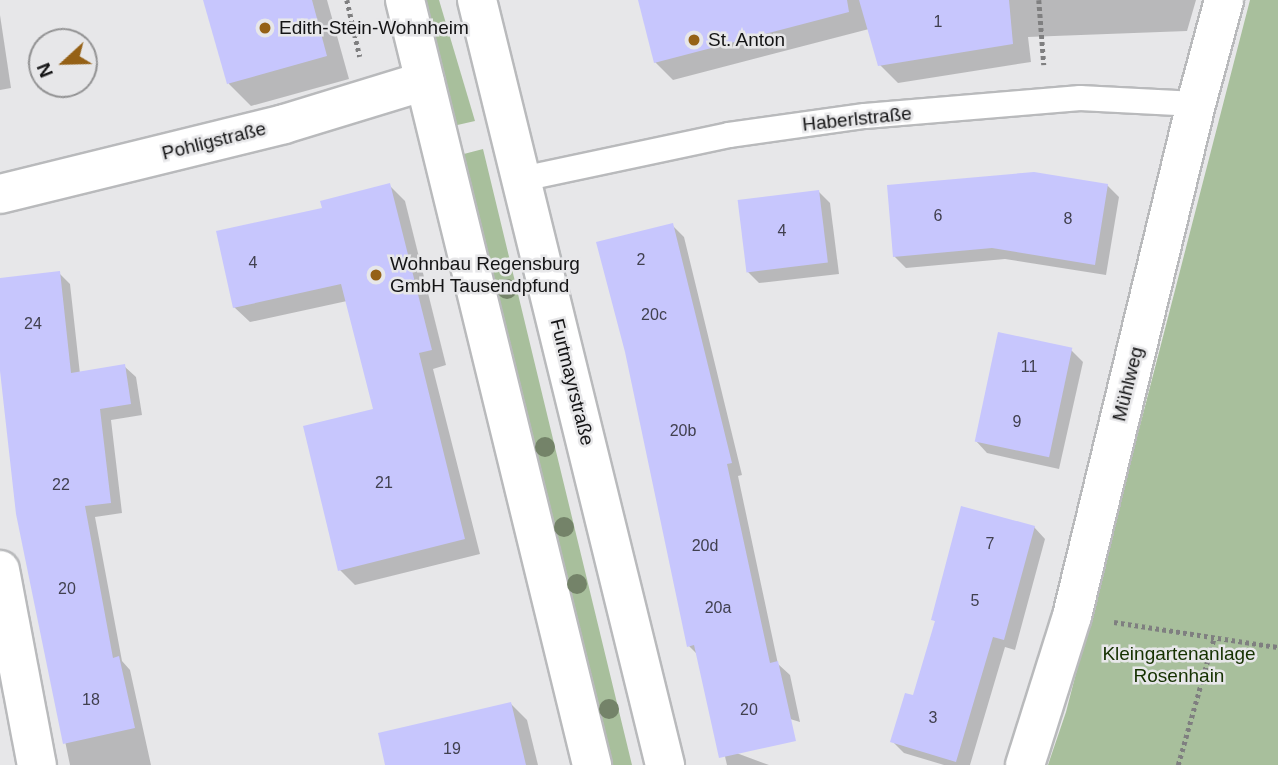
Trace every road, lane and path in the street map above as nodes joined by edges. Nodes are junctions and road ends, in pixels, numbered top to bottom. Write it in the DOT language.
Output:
graph roads {
  1 [pos="405,0"];
  2 [pos="478,0"];
  3 [pos="1039,0"];
  4 [pos="1224,0"];
  5 [pos="425,80"];
  6 [pos="1047,101"];
  7 [pos="1196,104"];
  8 [pos="522,179"];
  9 [pos="0,194"];
  10 [pos="0,570"];
  11 [pos="1072,616"];
  12 [pos="1214,638"];
  13 [pos="1278,647"];
  14 [pos="37,765"];
  15 [pos="592,765"];
  16 [pos="665,765"];
  17 [pos="1024,765"];
  18 [pos="1178,765"];
  1 -- 5 [label="main road"];
  2 -- 8 [label="main road, Furtmayrstraße"];
  3 -- 6 [label="path"];
  4 -- 7 [label="main road, Mühlweg"];
  5 -- 9 [label="main road, Pohligstraße"];
  5 -- 15 [label="main road"];
  6 -- 7 [label="lane, Haberlstraße"];
  6 -- 8 [label="lane, Haberlstraße"];
  7 -- 11 [label="main road, Mühlweg"];
  8 -- 16 [label="main road, Furtmayrstraße"];
  10 -- 14 [label="main road"];
  11 -- 12 [label="path"];
  11 -- 17 [label="main road, Mühlweg"];
  12 -- 13 [label="path"];
  12 -- 18 [label="path"];
}
